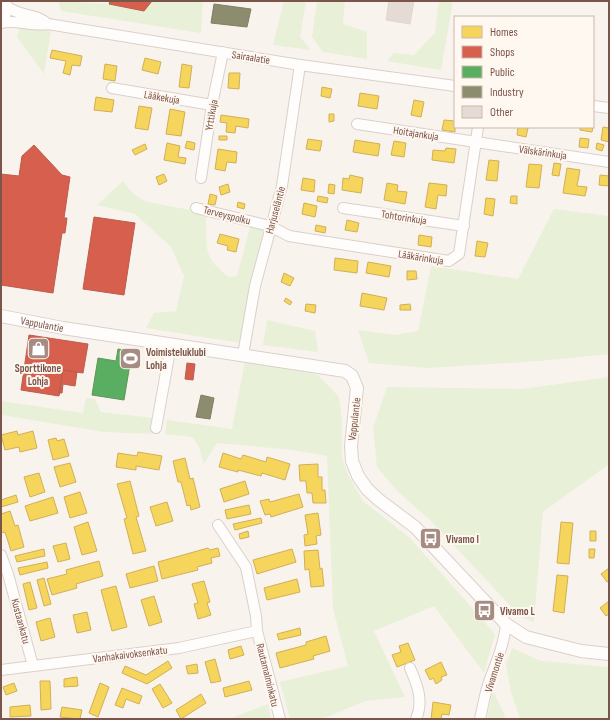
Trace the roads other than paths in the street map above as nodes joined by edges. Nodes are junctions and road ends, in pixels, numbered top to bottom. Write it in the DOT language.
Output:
graph roads {
  1 [pos="4,3"];
  2 [pos="1,22"];
  3 [pos="48,24"];
  4 [pos="223,52"];
  5 [pos="300,64"];
  6 [pos="454,86"];
  7 [pos="112,88"];
  8 [pos="212,105"];
  9 [pos="594,106"];
  10 [pos="609,108"];
  11 [pos="357,124"];
  12 [pos="478,128"];
  13 [pos="476,142"];
  14 [pos="609,162"];
  15 [pos="201,178"];
  16 [pos="196,208"];
  17 [pos="343,208"];
  18 [pos="270,226"];
  19 [pos="464,226"];
  20 [pos="280,230"];
  21 [pos="1,316"];
  22 [pos="171,345"];
  23 [pos="243,355"];
  24 [pos="156,428"];
  25 [pos="218,525"];
  26 [pos="1,555"];
  27 [pos="506,624"];
  28 [pos="257,631"];
  29 [pos="609,654"];
  30 [pos="33,666"];
  31 [pos="410,668"];
  32 [pos="1,670"];
  33 [pos="280,719"];
  34 [pos="416,719"];
  35 [pos="480,719"];
  1 -- 2 [label="main road"];
  1 -- 3 [label="street, Sairaalatie"];
  2 -- 3 [label="street, Sairaalatie"];
  3 -- 4 [label="street, Sairaalatie"];
  4 -- 5 [label="street, Sairaalatie"];
  4 -- 8 [label="street, Yrttikuja"];
  5 -- 6 [label="street, Sairaalatie"];
  5 -- 18 [label="street, Harjuseläntie"];
  7 -- 8 [label="street, Lääkekuja"];
  8 -- 15 [label="street, Yrttikuja"];
  9 -- 10 [label="street"];
  11 -- 13 [label="street, Hoitajankuja"];
  12 -- 13 [label="street, Lääkärinkuja"];
  13 -- 14 [label="street, Välskärinkuja"];
  13 -- 19 [label="street, Lääkärinkuja"];
  16 -- 18 [label="street, Terveyspolku"];
  17 -- 19 [label="street, Tohtorinkuja"];
  18 -- 20 [label="street, Terveyspolku"];
  18 -- 23 [label="street, Harjuseläntie"];
  19 -- 20 [label="street, Lääkärinkuja"];
  21 -- 22 [label="street, Vappulantie"];
  22 -- 23 [label="street, Vappulantie"];
  22 -- 24 [label="street"];
  23 -- 27 [label="street, Vappulantie"];
  25 -- 28 [label="street, Rautamalminkatu"];
  26 -- 30 [label="street, Kustaankatu"];
  27 -- 29 [label="street, Vappulantie"];
  27 -- 35 [label="street, Vivamontie"];
  28 -- 30 [label="street, Vanhakaivoksenkatu"];
  28 -- 33 [label="street, Rautamalminkatu"];
  30 -- 32 [label="street, Vanhakaivoksenkatu"];
  31 -- 34 [label="street"];
}
